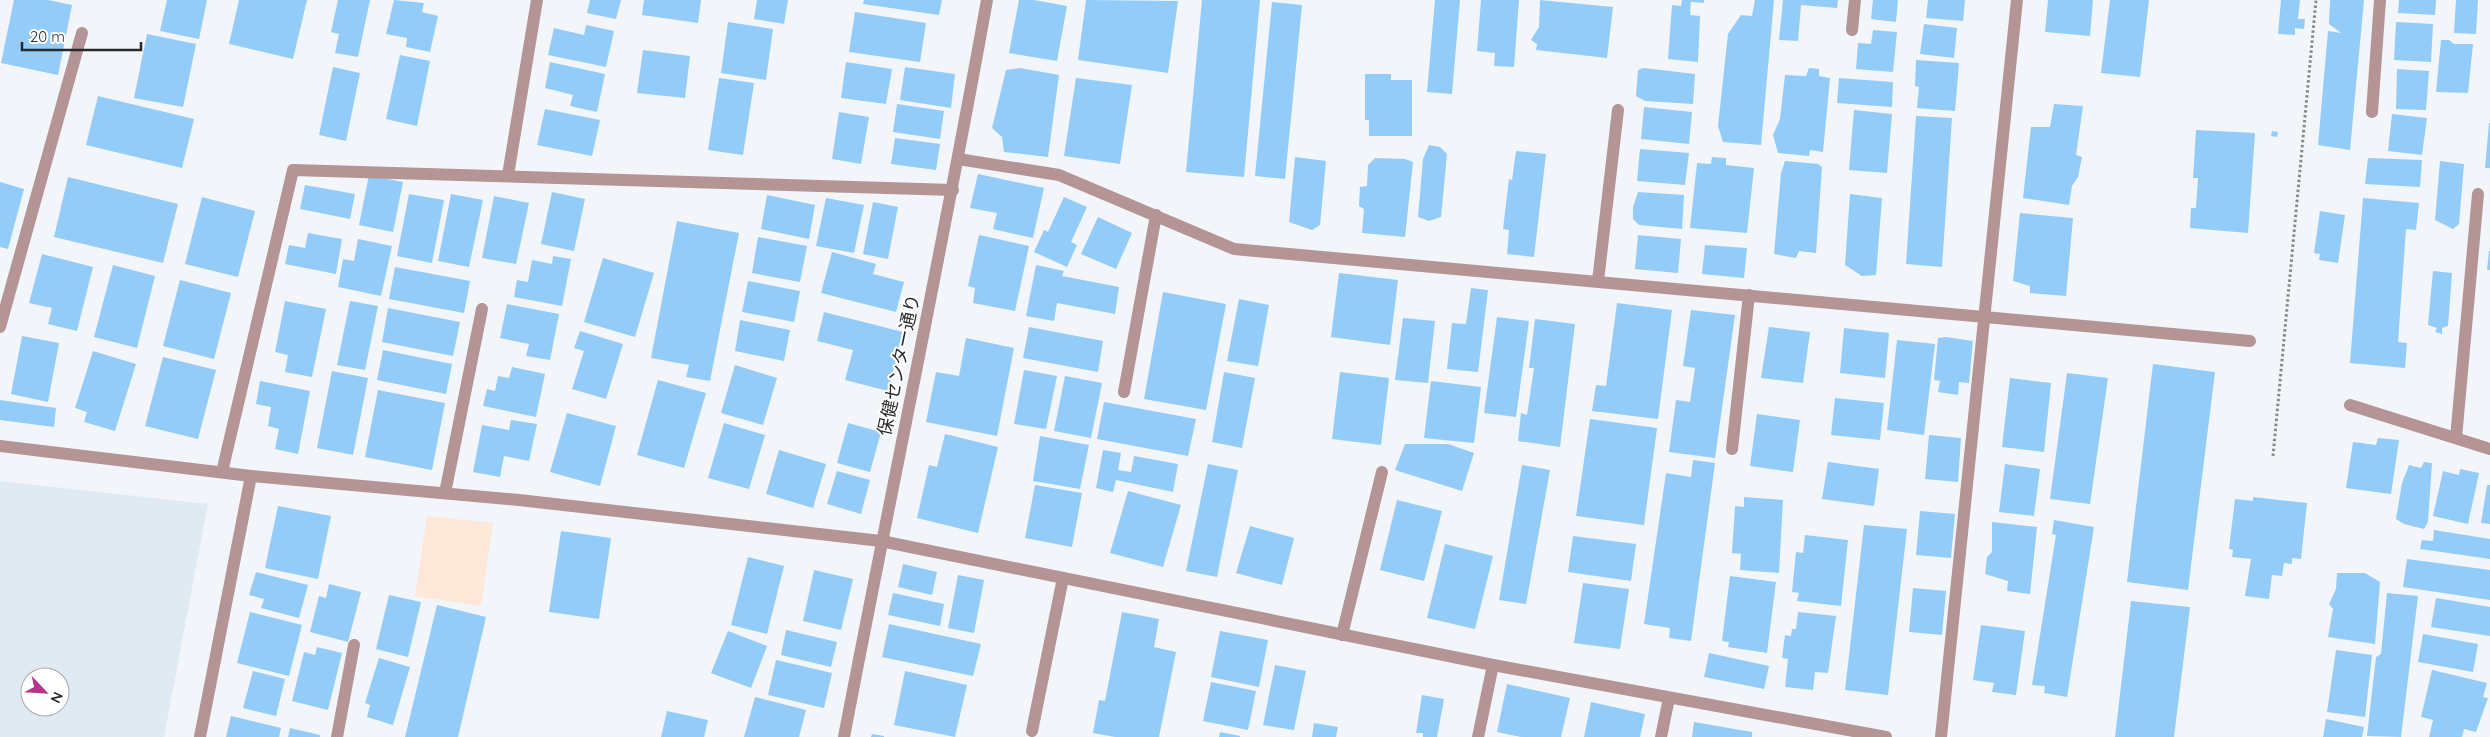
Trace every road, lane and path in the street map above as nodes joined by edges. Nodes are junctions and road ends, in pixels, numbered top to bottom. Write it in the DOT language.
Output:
graph roads {
  1 [pos="537,0"];
  2 [pos="987,0"];
  3 [pos="1855,0"];
  4 [pos="2017,0"];
  5 [pos="2316,0"];
  6 [pos="2380,0"];
  7 [pos="1852,30"];
  8 [pos="82,33"];
  9 [pos="1618,110"];
  10 [pos="2372,112"];
  11 [pos="958,159"];
  12 [pos="508,176"];
  13 [pos="953,190"];
  14 [pos="2478,194"];
  15 [pos="1156,215"];
  16 [pos="1598,281"];
  17 [pos="1749,294"];
  18 [pos="482,309"];
  19 [pos="1984,315"];
  20 [pos="0,327"];
  21 [pos="2250,341"];
  22 [pos="1124,392"];
  23 [pos="2350,405"];
  24 [pos="2456,438"];
  25 [pos="0,446"];
  26 [pos="2490,448"];
  27 [pos="1732,449"];
  28 [pos="2273,456"];
  29 [pos="222,472"];
  30 [pos="1382,472"];
  31 [pos="251,476"];
  32 [pos="444,494"];
  33 [pos="881,541"];
  34 [pos="1063,578"];
  35 [pos="1342,635"];
  36 [pos="354,645"];
  37 [pos="1493,665"];
  38 [pos="1669,698"];
  39 [pos="1032,731"];
  40 [pos="200,737"];
  41 [pos="337,737"];
  42 [pos="844,737"];
  43 [pos="1478,737"];
  44 [pos="1661,737"];
  45 [pos="1886,737"];
  46 [pos="1941,737"];
  1 -- 12 [label="street"];
  2 -- 11 [label="street, 保健センター通り"];
  3 -- 7 [label="street"];
  4 -- 19 [label="street"];
  5 -- 28 [label="path"];
  6 -- 10 [label="street"];
  8 -- 20 [label="street"];
  9 -- 16 [label="street"];
  11 -- 13 [label="street, 保健センター通り"];
  11 -- 15 [label="street"];
  12 -- 13 [label="street"];
  12 -- 29 [label="street"];
  13 -- 33 [label="street, 保健センター通り"];
  14 -- 24 [label="street"];
  15 -- 16 [label="street"];
  15 -- 22 [label="street"];
  16 -- 17 [label="street"];
  17 -- 19 [label="street"];
  17 -- 27 [label="street"];
  18 -- 32 [label="street"];
  19 -- 21 [label="street"];
  19 -- 46 [label="street"];
  23 -- 24 [label="street"];
  24 -- 26 [label="street"];
  25 -- 29 [label="street"];
  29 -- 31 [label="street"];
  30 -- 35 [label="street"];
  31 -- 32 [label="street"];
  31 -- 40 [label="street"];
  32 -- 33 [label="street"];
  33 -- 34 [label="street"];
  33 -- 42 [label="street, 保健センター通り"];
  34 -- 35 [label="street"];
  34 -- 39 [label="street"];
  35 -- 37 [label="street"];
  36 -- 41 [label="street"];
  37 -- 38 [label="street"];
  37 -- 43 [label="street"];
  38 -- 44 [label="street"];
  38 -- 45 [label="street"];
}
